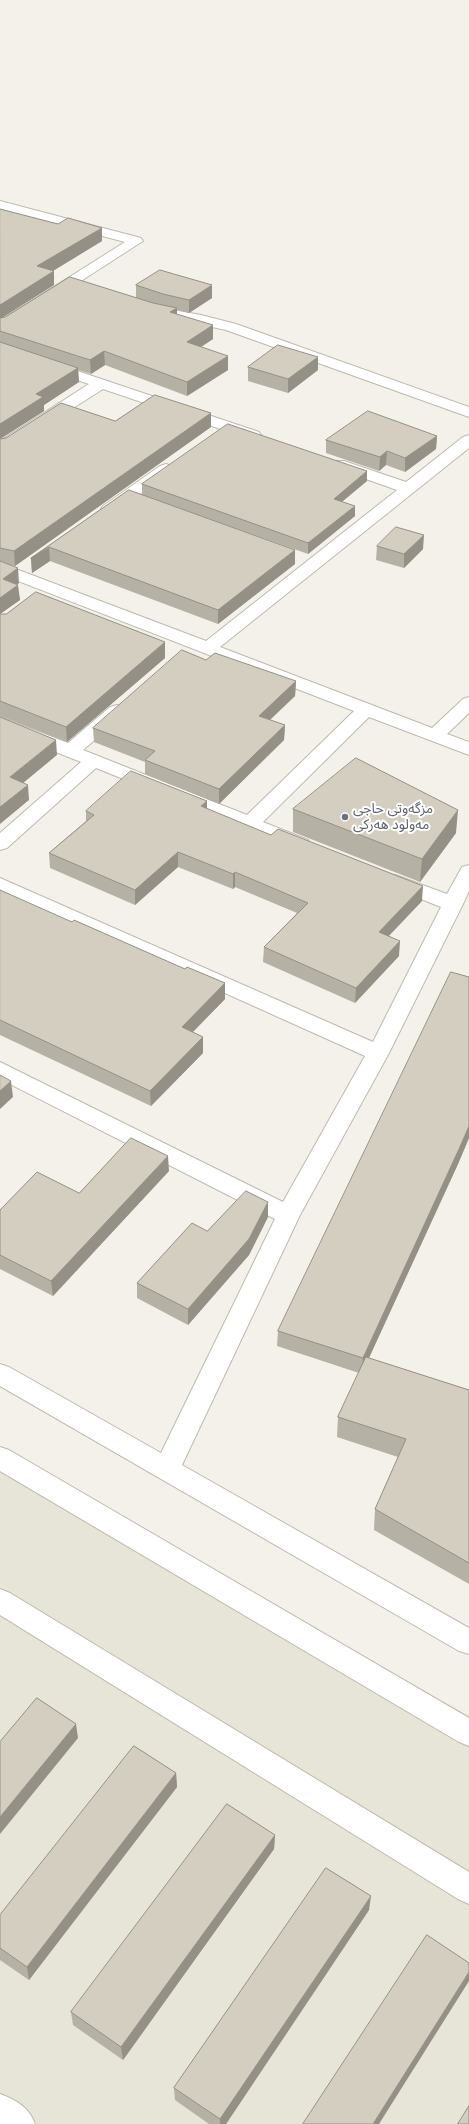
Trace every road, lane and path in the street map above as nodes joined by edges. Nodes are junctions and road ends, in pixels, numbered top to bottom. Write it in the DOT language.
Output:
graph roads {
  1 [pos="0,204"];
  2 [pos="72,282"];
  3 [pos="86,286"];
  4 [pos="150,309"];
  5 [pos="0,327"];
  6 [pos="0,349"];
  7 [pos="100,384"];
  8 [pos="469,412"];
  9 [pos="469,440"];
  10 [pos="271,441"];
  11 [pos="0,448"];
  12 [pos="323,459"];
  13 [pos="176,461"];
  14 [pos="407,488"];
  15 [pos="95,519"];
  16 [pos="0,568"];
  17 [pos="196,649"];
  18 [pos="129,700"];
  19 [pos="469,703"];
  20 [pos="366,710"];
  21 [pos="0,723"];
  22 [pos="434,736"];
  23 [pos="469,749"];
  24 [pos="69,752"];
  25 [pos="92,762"];
  26 [pos="250,824"];
  27 [pos="0,844"];
  28 [pos="316,850"];
  29 [pos="469,871"];
  30 [pos="381,875"];
  31 [pos="0,884"];
  32 [pos="453,904"];
  33 [pos="378,1053"];
  34 [pos="0,1070"];
  35 [pos="288,1215"];
  36 [pos="0,1374"];
  37 [pos="0,1458"];
  38 [pos="167,1470"];
  39 [pos="0,1601"];
  40 [pos="469,1642"];
  41 [pos="469,1733"];
  42 [pos="469,1889"];
  43 [pos="0,2110"];
  44 [pos="19,2124"];
  1 -- 2 [label="street"];
  2 -- 3 [label="street"];
  2 -- 5 [label="street"];
  4 -- 8 [label="street"];
  6 -- 7 [label="street"];
  7 -- 10 [label="street"];
  7 -- 11 [label="street"];
  9 -- 14 [label="street"];
  12 -- 14 [label="street"];
  13 -- 15 [label="street"];
  14 -- 17 [label="street"];
  16 -- 17 [label="street"];
  17 -- 20 [label="street"];
  18 -- 24 [label="street"];
  19 -- 22 [label="street"];
  20 -- 22 [label="street"];
  20 -- 26 [label="street"];
  21 -- 24 [label="street"];
  22 -- 23 [label="street"];
  24 -- 25 [label="street"];
  25 -- 26 [label="street"];
  25 -- 27 [label="street"];
  26 -- 28 [label="street"];
  29 -- 32 [label="street"];
  30 -- 32 [label="street"];
  31 -- 33 [label="street"];
  32 -- 33 [label="street"];
  33 -- 35 [label="street"];
  34 -- 35 [label="street"];
  35 -- 38 [label="street"];
  36 -- 38 [label="street"];
  37 -- 41 [label="street"];
  38 -- 40 [label="street"];
  39 -- 42 [label="street"];
  43 -- 44 [label="street"];
}
